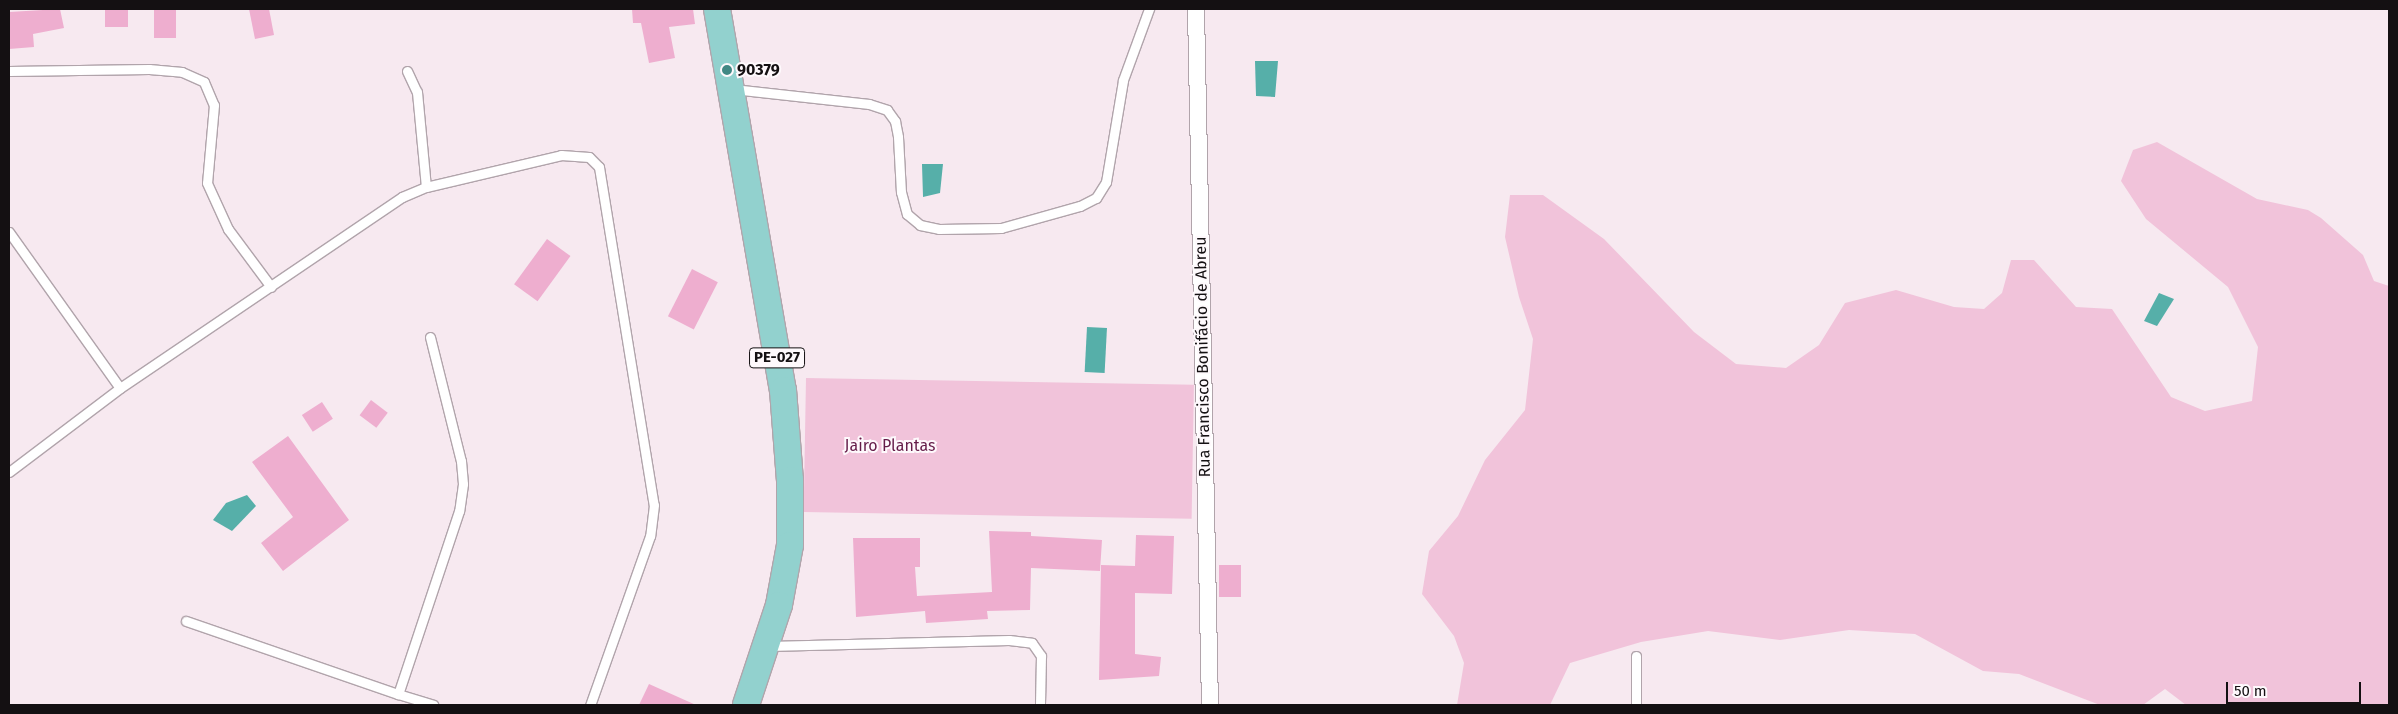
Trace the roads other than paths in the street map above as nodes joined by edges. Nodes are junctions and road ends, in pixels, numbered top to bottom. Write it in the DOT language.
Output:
graph roads {
  1 [pos="717,9"];
  2 [pos="1149,9"];
  3 [pos="1196,9"];
  4 [pos="9,71"];
  5 [pos="407,71"];
  6 [pos="731,89"];
  7 [pos="426,187"];
  8 [pos="9,232"];
  9 [pos="271,287"];
  10 [pos="430,337"];
  11 [pos="120,388"];
  12 [pos="9,472"];
  13 [pos="186,621"];
  14 [pos="766,646"];
  15 [pos="1636,656"];
  16 [pos="398,694"];
  17 [pos="433,705"];
  18 [pos="590,705"];
  19 [pos="746,705"];
  20 [pos="1040,705"];
  21 [pos="1210,705"];
  22 [pos="1636,705"];
  1 -- 6 [label="main road, PE-027"];
  2 -- 6 [label="lane"];
  3 -- 21 [label="street, Rua Francisco Bonifácio de Abreu"];
  4 -- 9 [label="lane"];
  5 -- 7 [label="lane"];
  6 -- 14 [label="main road, PE-027"];
  7 -- 9 [label="lane"];
  7 -- 18 [label="lane"];
  8 -- 11 [label="lane"];
  9 -- 11 [label="lane"];
  10 -- 16 [label="lane"];
  11 -- 12 [label="lane"];
  13 -- 16 [label="lane"];
  14 -- 19 [label="main road, PE-027"];
  14 -- 20 [label="lane"];
  15 -- 22 [label="lane"];
  16 -- 17 [label="lane"];
}
